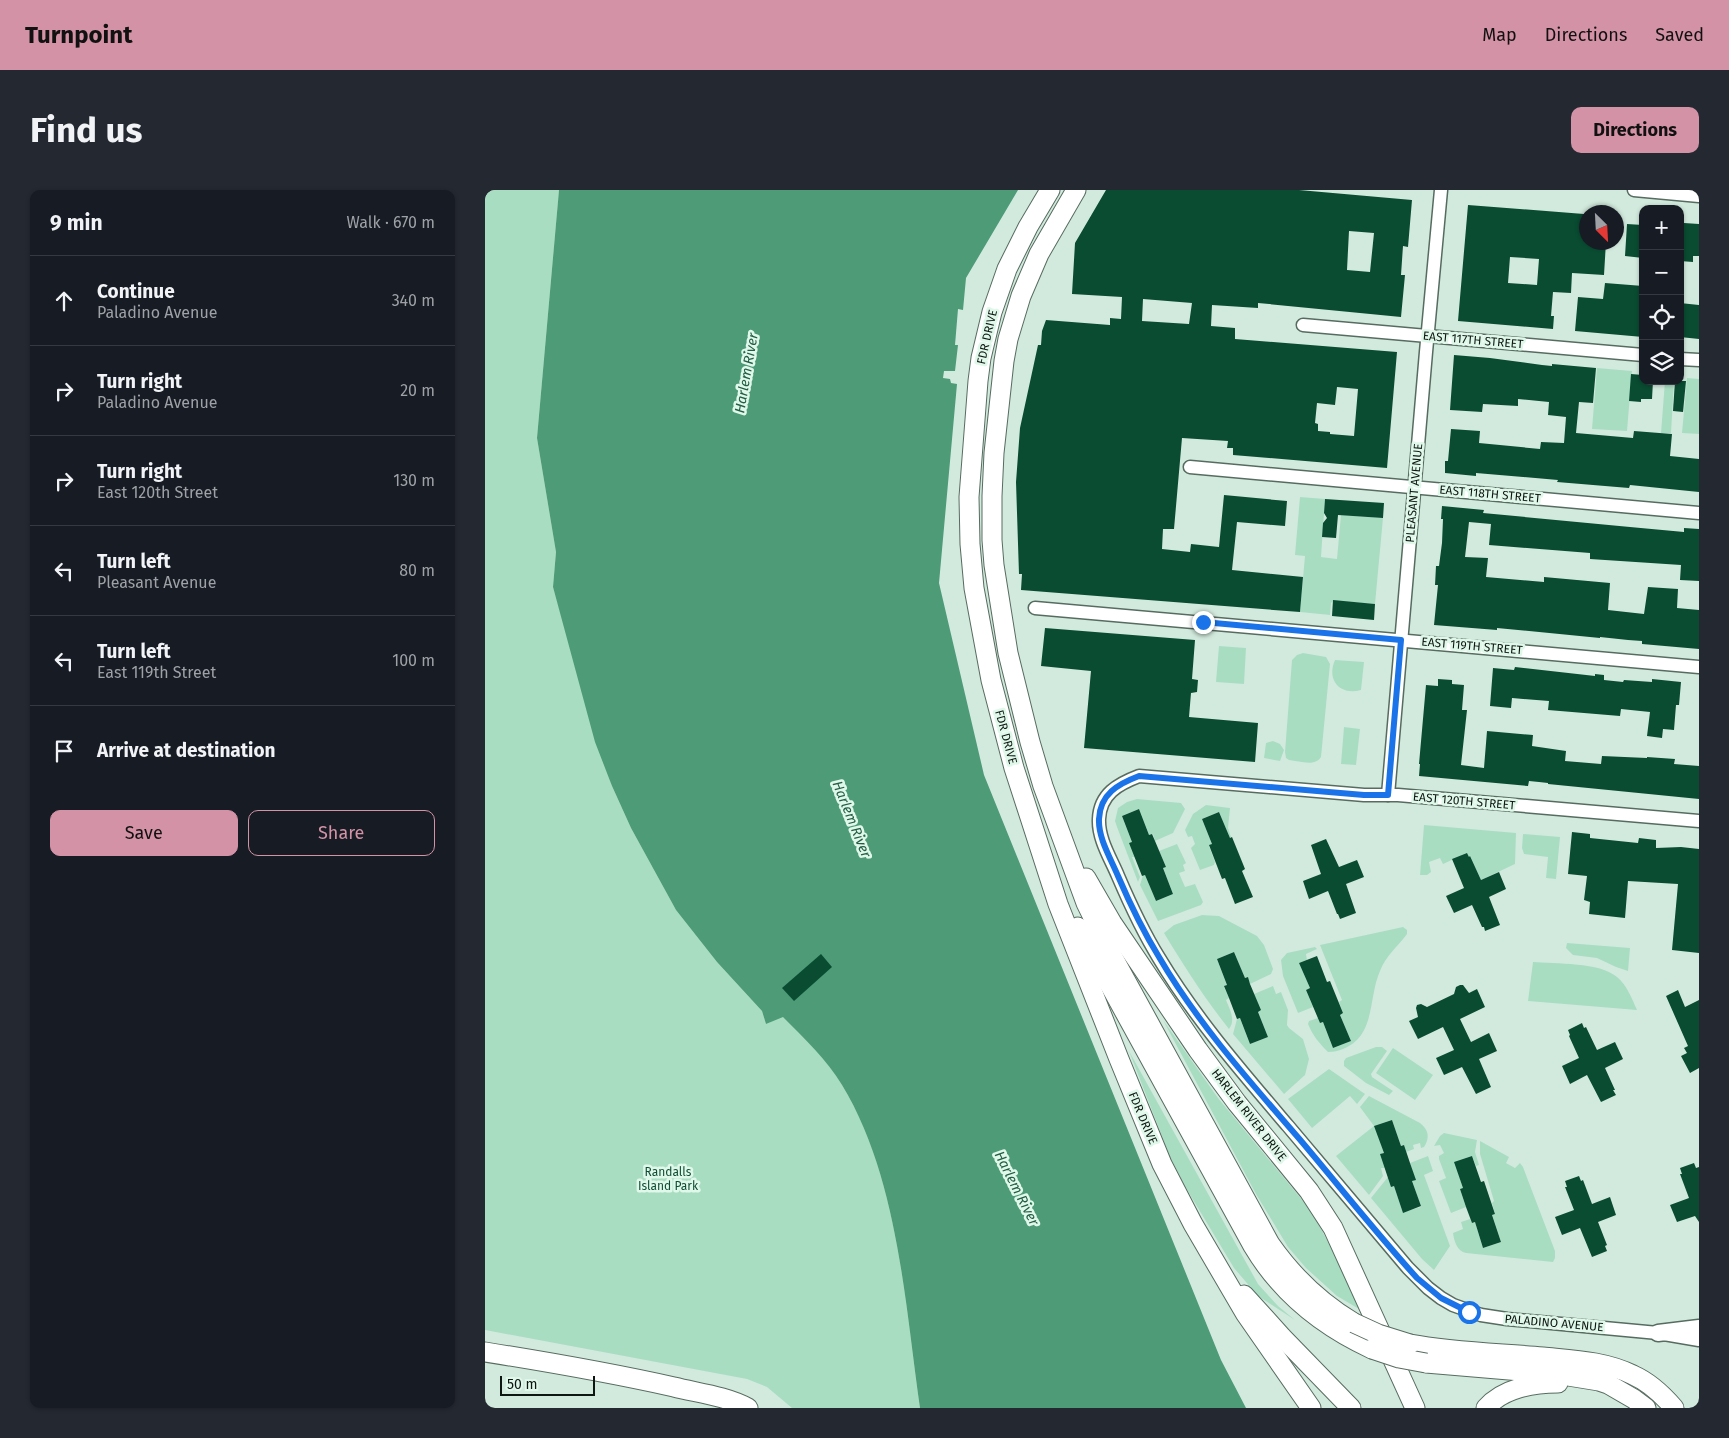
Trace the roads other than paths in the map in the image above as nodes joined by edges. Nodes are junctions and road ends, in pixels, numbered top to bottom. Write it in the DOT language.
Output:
graph roads {
  1 [pos="1050,190"];
  2 [pos="1076,190"];
  3 [pos="1089,190"];
  4 [pos="1441,190"];
  5 [pos="1634,190"];
  6 [pos="1699,196"];
  7 [pos="1303,325"];
  8 [pos="1427,336"];
  9 [pos="1008,339"];
  10 [pos="1639,355"];
  11 [pos="1684,359"];
  12 [pos="1699,360"];
  13 [pos="1191,467"];
  14 [pos="1415,488"];
  15 [pos="1699,513"];
  16 [pos="1035,608"];
  17 [pos="1401,640"];
  18 [pos="1699,667"];
  19 [pos="1139,776"];
  20 [pos="1388,795"];
  21 [pos="1699,822"];
  22 [pos="1061,833"];
  23 [pos="1044,864"];
  24 [pos="1216,1262"];
  25 [pos="1699,1328"];
  26 [pos="1658,1333"];
  27 [pos="1699,1340"];
  28 [pos="485,1352"];
  29 [pos="1401,1375"];
  30 [pos="1640,1403"];
  31 [pos="748,1408"];
  32 [pos="1311,1408"];
  33 [pos="1351,1408"];
  34 [pos="1415,1408"];
  35 [pos="1429,1408"];
  36 [pos="1486,1408"];
  37 [pos="1674,1408"];
  1 -- 23 [label="highway, FDR DRIVE"];
  2 -- 9 [label="highway, FDR DRIVE"];
  3 -- 9 [label="highway"];
  4 -- 8 [label="street, PLEASANT AVENUE"];
  5 -- 6 [label="street"];
  7 -- 8 [label="street, EAST 117TH STREET"];
  8 -- 10 [label="street, EAST 117TH STREET"];
  8 -- 14 [label="street, PLEASANT AVENUE"];
  9 -- 22 [label="highway, FDR DRIVE"];
  11 -- 12 [label="street"];
  13 -- 14 [label="street, EAST 118TH STREET"];
  14 -- 15 [label="street, EAST 118TH STREET"];
  14 -- 17 [label="street, PLEASANT AVENUE"];
  16 -- 17 [label="street, EAST 119TH STREET"];
  17 -- 18 [label="street, EAST 119TH STREET"];
  17 -- 20 [label="street, PLEASANT AVENUE"];
  19 -- 20 [label="street, EAST 120TH STREET"];
  19 -- 26 [label="street, PALADINO AVENUE"];
  20 -- 21 [label="street, EAST 120TH STREET"];
  22 -- 29 [label="highway, HARLEM RIVER DRIVE"];
  22 -- 37 [label="highway, bridge"];
  23 -- 24 [label="highway, FDR DRIVE"];
  23 -- 30 [label="highway, bridge"];
  24 -- 32 [label="highway"];
  24 -- 33 [label="highway"];
  25 -- 26 [label="main road"];
  26 -- 27 [label="street, PALADINO AVENUE"];
  28 -- 31 [label="highway"];
  29 -- 34 [label="highway, HARLEM RIVER DRIVE"];
  29 -- 35 [label="highway"];
  30 -- 36 [label="highway"];
}
